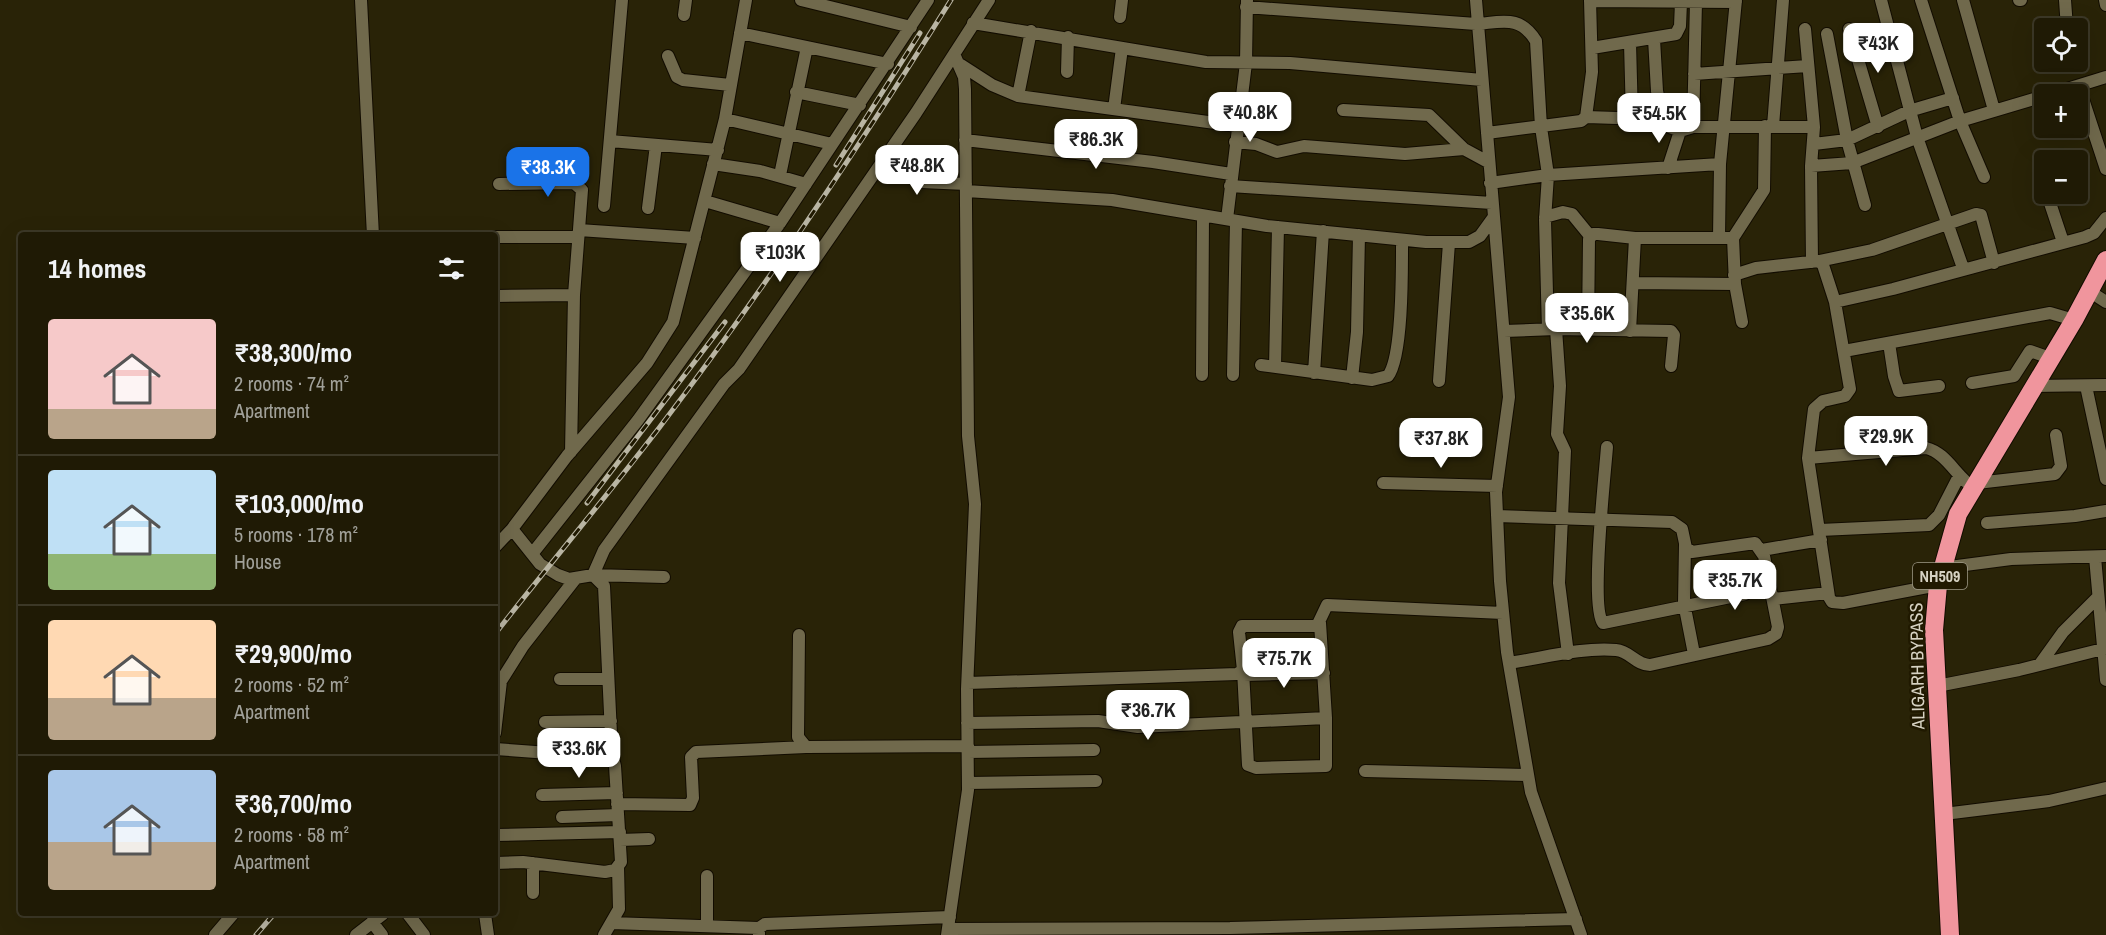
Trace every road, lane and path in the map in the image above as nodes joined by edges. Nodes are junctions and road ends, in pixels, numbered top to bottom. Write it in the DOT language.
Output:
graph roads {
  1 [pos="361,0"];
  2 [pos="622,0"];
  3 [pos="686,0"];
  4 [pos="746,0"];
  5 [pos="801,0"];
  6 [pos="928,0"];
  7 [pos="989,0"];
  8 [pos="1122,0"];
  9 [pos="1476,0"];
  10 [pos="1783,0"];
  11 [pos="1881,0"];
  12 [pos="1922,0"];
  13 [pos="1963,0"];
  14 [pos="2065,0"];
  15 [pos="2105,0"];
  16 [pos="1590,1"];
  17 [pos="1639,1"];
  18 [pos="1673,1"];
  19 [pos="1736,1"];
  20 [pos="1696,2"];
  21 [pos="1247,4"];
  22 [pos="2106,5"];
  23 [pos="684,15"];
  24 [pos="1120,17"];
  25 [pos="2066,18"];
  26 [pos="973,23"];
  27 [pos="1476,24"];
  28 [pos="911,27"];
  29 [pos="1805,29"];
  30 [pos="1849,29"];
  31 [pos="1031,31"];
  32 [pos="740,33"];
  33 [pos="1827,34"];
  34 [pos="1068,37"];
  35 [pos="1654,39"];
  36 [pos="1630,43"];
  37 [pos="807,47"];
  38 [pos="1122,48"];
  39 [pos="1592,48"];
  40 [pos="954,54"];
  41 [pos="668,56"];
  42 [pos="1245,63"];
  43 [pos="888,64"];
  44 [pos="961,65"];
  45 [pos="1776,66"];
  46 [pos="1808,66"];
  47 [pos="1066,72"];
  48 [pos="1731,72"];
  49 [pos="1694,74"];
  50 [pos="2106,77"];
  51 [pos="1482,80"];
  52 [pos="2087,84"];
  53 [pos="730,85"];
  54 [pos="796,92"];
  55 [pos="1018,96"];
  56 [pos="1953,98"];
  57 [pos="2034,99"];
  58 [pos="860,105"];
  59 [pos="1114,109"];
  60 [pos="1343,110"];
  61 [pos="1994,110"];
  62 [pos="1910,111"];
  63 [pos="2088,114"];
  64 [pos="1587,117"];
  65 [pos="1632,118"];
  66 [pos="725,119"];
  67 [pos="1960,121"];
  68 [pos="1664,124"];
  69 [pos="1237,126"];
  70 [pos="1769,126"];
  71 [pos="1541,127"];
  72 [pos="1692,127"];
  73 [pos="1722,127"];
  74 [pos="1814,127"];
  75 [pos="1878,127"];
  76 [pos="1680,131"];
  77 [pos="788,133"];
  78 [pos="1487,133"];
  79 [pos="1917,136"];
  80 [pos="965,140"];
  81 [pos="1847,140"];
  82 [pos="610,141"];
  83 [pos="1235,142"];
  84 [pos="832,144"];
  85 [pos="1814,144"];
  86 [pos="656,145"];
  87 [pos="1464,149"];
  88 [pos="718,150"];
  89 [pos="882,162"];
  90 [pos="1488,162"];
  91 [pos="1852,163"];
  92 [pos="713,164"];
  93 [pos="1720,164"];
  94 [pos="1811,166"];
  95 [pos="1668,168"];
  96 [pos="2106,168"];
  97 [pos="1548,175"];
  98 [pos="780,176"];
  99 [pos="1984,177"];
  100 [pos="1231,180"];
  101 [pos="1490,183"];
  102 [pos="499,184"];
  103 [pos="806,184"];
  104 [pos="966,188"];
  105 [pos="705,201"];
  106 [pos="1492,203"];
  107 [pos="2050,204"];
  108 [pos="604,206"];
  109 [pos="1865,206"];
  110 [pos="648,208"];
  111 [pos="1203,217"];
  112 [pos="1545,217"];
  113 [pos="1492,218"];
  114 [pos="2106,218"];
  115 [pos="1232,220"];
  116 [pos="780,223"];
  117 [pos="1948,223"];
  118 [pos="1278,226"];
  119 [pos="1323,231"];
  120 [pos="373,232"];
  121 [pos="579,233"];
  122 [pos="1359,235"];
  123 [pos="1590,236"];
  124 [pos="498,237"];
  125 [pos="695,238"];
  126 [pos="1635,238"];
  127 [pos="1719,238"];
  128 [pos="1733,238"];
  129 [pos="1402,240"];
  130 [pos="2063,242"];
  131 [pos="1449,243"];
  132 [pos="2106,260"];
  133 [pos="1816,262"];
  134 [pos="1994,263"];
  135 [pos="1963,268"];
  136 [pos="1734,280"];
  137 [pos="1634,284"];
  138 [pos="2089,291"];
  139 [pos="574,295"];
  140 [pos="498,296"];
  141 [pos="1835,302"];
  142 [pos="2106,302"];
  143 [pos="2074,320"];
  144 [pos="1742,322"];
  145 [pos="1552,329"];
  146 [pos="1587,329"];
  147 [pos="1504,331"];
  148 [pos="1630,331"];
  149 [pos="1888,343"];
  150 [pos="1844,351"];
  151 [pos="2041,354"];
  152 [pos="1261,365"];
  153 [pos="1671,366"];
  154 [pos="1275,367"];
  155 [pos="1314,373"];
  156 [pos="1202,375"];
  157 [pos="1233,375"];
  158 [pos="1352,378"];
  159 [pos="1439,381"];
  160 [pos="1972,383"];
  161 [pos="2106,385"];
  162 [pos="1939,386"];
  163 [pos="2032,386"];
  164 [pos="2086,386"];
  165 [pos="2056,435"];
  166 [pos="1607,447"];
  167 [pos="571,452"];
  168 [pos="1808,458"];
  169 [pos="2106,478"];
  170 [pos="1968,482"];
  171 [pos="1383,483"];
  172 [pos="1497,486"];
  173 [pos="2106,511"];
  174 [pos="1497,516"];
  175 [pos="1561,519"];
  176 [pos="1602,519"];
  177 [pos="1986,523"];
  178 [pos="512,529"];
  179 [pos="1821,535"];
  180 [pos="498,544"];
  181 [pos="1685,544"];
  182 [pos="1762,550"];
  183 [pos="532,554"];
  184 [pos="2100,556"];
  185 [pos="593,574"];
  186 [pos="664,577"];
  187 [pos="1940,577"];
  188 [pos="576,578"];
  189 [pos="1769,579"];
  190 [pos="1828,593"];
  191 [pos="2098,597"];
  192 [pos="1773,599"];
  193 [pos="1685,608"];
  194 [pos="1503,613"];
  195 [pos="2103,621"];
  196 [pos="1320,623"];
  197 [pos="799,636"];
  198 [pos="2103,649"];
  199 [pos="1568,654"];
  200 [pos="1694,654"];
  201 [pos="1509,663"];
  202 [pos="2040,664"];
  203 [pos="1244,673"];
  204 [pos="1324,673"];
  205 [pos="2106,675"];
  206 [pos="560,679"];
  207 [pos="608,680"];
  208 [pos="968,683"];
  209 [pos="1937,686"];
  210 [pos="498,707"];
  211 [pos="1326,718"];
  212 [pos="611,721"];
  213 [pos="545,722"];
  214 [pos="967,723"];
  215 [pos="1246,723"];
  216 [pos="806,747"];
  217 [pos="498,749"];
  218 [pos="968,749"];
  219 [pos="1094,750"];
  220 [pos="612,755"];
  221 [pos="1365,771"];
  222 [pos="1527,775"];
  223 [pos="1096,781"];
  224 [pos="968,783"];
  225 [pos="2106,788"];
  226 [pos="542,795"];
  227 [pos="618,804"];
  228 [pos="1944,814"];
  229 [pos="562,817"];
  230 [pos="498,835"];
  231 [pos="620,836"];
  232 [pos="649,839"];
  233 [pos="498,863"];
  234 [pos="532,863"];
  235 [pos="618,867"];
  236 [pos="707,876"];
  237 [pos="533,893"];
  238 [pos="231,916"];
  239 [pos="380,916"];
  240 [pos="410,916"];
  241 [pos="485,916"];
  242 [pos="1576,919"];
  243 [pos="372,922"];
  244 [pos="611,923"];
  245 [pos="706,925"];
  246 [pos="948,927"];
  247 [pos="1230,931"];
  248 [pos="759,932"];
  249 [pos="215,935"];
  250 [pos="356,935"];
  251 [pos="382,935"];
  252 [pos="424,935"];
  253 [pos="488,935"];
  254 [pos="604,935"];
  255 [pos="1581,935"];
  256 [pos="1950,935"];
  1 -- 120 [label="street"];
  2 -- 82 [label="street"];
  3 -- 23 [label="street"];
  4 -- 32 [label="street"];
  5 -- 28 [label="street"];
  6 -- 28 [label="street"];
  7 -- 26 [label="street"];
  8 -- 24 [label="street"];
  9 -- 27 [label="street"];
  10 -- 45 [label="street"];
  11 -- 62 [label="street"];
  12 -- 56 [label="street"];
  13 -- 61 [label="street"];
  14 -- 25 [label="street"];
  15 -- 22 [label="street"];
  16 -- 17 [label="street"];
  16 -- 39 [label="street"];
  17 -- 18 [label="street"];
  18 -- 20 [label="street"];
  18 -- 35 [label="street"];
  19 -- 20 [label="street"];
  19 -- 48 [label="street"];
  20 -- 49 [label="street"];
  21 -- 27 [label="street"];
  21 -- 42 [label="street"];
  26 -- 31 [label="street"];
  26 -- 40 [label="street"];
  27 -- 51 [label="street"];
  27 -- 71 [label="street"];
  28 -- 43 [label="street"];
  29 -- 46 [label="street"];
  30 -- 75 [label="street"];
  31 -- 34 [label="street"];
  31 -- 55 [label="street"];
  32 -- 37 [label="street"];
  32 -- 53 [label="street"];
  33 -- 81 [label="street"];
  34 -- 38 [label="street"];
  34 -- 47 [label="street"];
  35 -- 36 [label="street"];
  35 -- 68 [label="street"];
  36 -- 39 [label="street"];
  36 -- 65 [label="street"];
  37 -- 43 [label="street"];
  37 -- 54 [label="street"];
  38 -- 42 [label="street"];
  38 -- 59 [label="street"];
  39 -- 64 [label="street"];
  40 -- 44 [label="street"];
  40 -- 89 [label="street"];
  41 -- 53 [label="street"];
  42 -- 51 [label="street"];
  42 -- 69 [label="street"];
  43 -- 58 [label="street"];
  44 -- 55 [label="street"];
  44 -- 80 [label="street"];
  45 -- 46 [label="street"];
  45 -- 48 [label="street"];
  45 -- 70 [label="street"];
  46 -- 74 [label="street"];
  48 -- 49 [label="street"];
  48 -- 73 [label="street"];
  49 -- 72 [label="street"];
  50 -- 52 [label="street"];
  51 -- 78 [label="street"];
  53 -- 66 [label="street"];
  54 -- 58 [label="street"];
  54 -- 77 [label="street"];
  55 -- 59 [label="street"];
  56 -- 62 [label="street"];
  56 -- 67 [label="street"];
  57 -- 61 [label="street"];
  58 -- 84 [label="street"];
  59 -- 69 [label="street"];
  60 -- 87 [label="street"];
  61 -- 67 [label="street"];
  62 -- 75 [label="street"];
  62 -- 79 [label="street"];
  63 -- 96 [label="street"];
  64 -- 65 [label="street"];
  64 -- 71 [label="street"];
  65 -- 68 [label="street"];
  66 -- 77 [label="street"];
  66 -- 88 [label="street"];
  67 -- 79 [label="street"];
  67 -- 99 [label="street"];
  68 -- 76 [label="street"];
  69 -- 83 [label="street"];
  70 -- 73 [label="street"];
  70 -- 74 [label="street"];
  70 -- 128 [label="street"];
  71 -- 78 [label="street"];
  71 -- 97 [label="street"];
  72 -- 73 [label="street"];
  72 -- 76 [label="street"];
  73 -- 93 [label="street"];
  74 -- 85 [label="street"];
  75 -- 81 [label="street"];
  76 -- 95 [label="street"];
  77 -- 84 [label="street"];
  77 -- 98 [label="street"];
  78 -- 90 [label="street"];
  79 -- 91 [label="street"];
  79 -- 117 [label="street"];
  80 -- 100 [label="street"];
  80 -- 104 [label="street"];
  81 -- 85 [label="street"];
  81 -- 91 [label="street"];
  82 -- 86 [label="street"];
  82 -- 108 [label="street"];
  83 -- 87 [label="street"];
  83 -- 100 [label="street"];
  84 -- 103 [label="street"];
  85 -- 94 [label="street"];
  86 -- 88 [label="street"];
  86 -- 110 [label="street"];
  87 -- 90 [label="street"];
  88 -- 92 [label="street"];
  89 -- 104 [label="street"];
  89 -- 185 [label="street"];
  90 -- 101 [label="street"];
  91 -- 94 [label="street"];
  91 -- 109 [label="street"];
  92 -- 98 [label="street"];
  92 -- 105 [label="street"];
  93 -- 95 [label="street"];
  93 -- 127 [label="street"];
  94 -- 133 [label="street"];
  95 -- 97 [label="street"];
  97 -- 101 [label="street"];
  97 -- 112 [label="street"];
  98 -- 103 [label="street"];
  100 -- 106 [label="street"];
  100 -- 115 [label="street"];
  101 -- 106 [label="street"];
  102 -- 121 [label="street"];
  103 -- 116 [label="street"];
  104 -- 111 [label="street"];
  104 -- 208 [label="street"];
  105 -- 116 [label="street"];
  105 -- 125 [label="street"];
  106 -- 113 [label="street"];
  107 -- 130 [label="street"];
  111 -- 115 [label="street"];
  111 -- 156 [label="street"];
  112 -- 123 [label="street"];
  112 -- 145 [label="street"];
  113 -- 131 [label="street"];
  113 -- 147 [label="street"];
  114 -- 130 [label="street"];
  115 -- 118 [label="street"];
  115 -- 157 [label="street"];
  116 -- 183 [label="street"];
  117 -- 133 [label="street"];
  117 -- 134 [label="street"];
  117 -- 135 [label="street"];
  118 -- 119 [label="street"];
  118 -- 154 [label="street"];
  119 -- 122 [label="street"];
  119 -- 155 [label="street"];
  121 -- 124 [label="street"];
  121 -- 125 [label="street"];
  121 -- 139 [label="street"];
  122 -- 129 [label="street"];
  122 -- 158 [label="street"];
  123 -- 126 [label="street"];
  123 -- 146 [label="street"];
  125 -- 167 [label="street"];
  126 -- 127 [label="street"];
  126 -- 137 [label="street"];
  127 -- 128 [label="street"];
  128 -- 136 [label="street"];
  129 -- 131 [label="street"];
  129 -- 158 [label="street"];
  130 -- 134 [label="street"];
  131 -- 159 [label="street"];
  132 -- 138 [label="highway, ALIGARH BYPASS / NH509"];
  133 -- 136 [label="street"];
  133 -- 141 [label="street"];
  134 -- 135 [label="street"];
  135 -- 141 [label="street"];
  136 -- 137 [label="street"];
  136 -- 144 [label="street"];
  137 -- 148 [label="street"];
  138 -- 142 [label="street"];
  138 -- 143 [label="highway, ALIGARH BYPASS / NH509"];
  139 -- 140 [label="street"];
  139 -- 167 [label="street"];
  141 -- 150 [label="street"];
  143 -- 149 [label="street"];
  143 -- 151 [label="highway, ALIGARH BYPASS / NH509"];
  145 -- 146 [label="street"];
  145 -- 147 [label="street"];
  145 -- 175 [label="street"];
  146 -- 148 [label="street"];
  147 -- 172 [label="street"];
  148 -- 153 [label="street"];
  149 -- 150 [label="street"];
  149 -- 162 [label="street"];
  150 -- 168 [label="street"];
  151 -- 160 [label="street"];
  151 -- 163 [label="highway, ALIGARH BYPASS / NH509"];
  152 -- 154 [label="street"];
  154 -- 155 [label="street"];
  155 -- 158 [label="street"];
  161 -- 164 [label="street"];
  163 -- 164 [label="street"];
  163 -- 170 [label="highway, ALIGARH BYPASS / NH509"];
  164 -- 169 [label="street"];
  165 -- 170 [label="street"];
  166 -- 176 [label="street"];
  167 -- 178 [label="street"];
  168 -- 170 [label="street"];
  168 -- 179 [label="street"];
  170 -- 179 [label="street"];
  170 -- 187 [label="highway, ALIGARH BYPASS / NH509"];
  171 -- 172 [label="street"];
  172 -- 174 [label="street"];
  173 -- 177 [label="street"];
  174 -- 175 [label="street"];
  174 -- 194 [label="street"];
  175 -- 176 [label="street"];
  175 -- 199 [label="street"];
  176 -- 181 [label="street"];
  176 -- 193 [label="street"];
  178 -- 180 [label="street"];
  178 -- 183 [label="street"];
  179 -- 182 [label="street"];
  179 -- 190 [label="street"];
  181 -- 182 [label="street"];
  181 -- 193 [label="street"];
  182 -- 189 [label="street"];
  183 -- 188 [label="street"];
  184 -- 187 [label="street"];
  184 -- 191 [label="street"];
  185 -- 186 [label="street"];
  185 -- 188 [label="street"];
  185 -- 207 [label="street"];
  187 -- 190 [label="street"];
  187 -- 209 [label="highway, ALIGARH BYPASS / NH509"];
  188 -- 210 [label="street"];
  189 -- 192 [label="street"];
  189 -- 193 [label="street"];
  190 -- 192 [label="street"];
  191 -- 195 [label="street"];
  191 -- 202 [label="street"];
  192 -- 200 [label="street"];
  193 -- 200 [label="street"];
  194 -- 196 [label="street"];
  194 -- 201 [label="street"];
  195 -- 198 [label="street"];
  196 -- 203 [label="street"];
  196 -- 204 [label="street"];
  197 -- 216 [label="street"];
  198 -- 202 [label="street"];
  198 -- 205 [label="street"];
  199 -- 200 [label="street"];
  199 -- 201 [label="street"];
  201 -- 222 [label="street"];
  202 -- 209 [label="street"];
  203 -- 204 [label="street"];
  203 -- 208 [label="street"];
  203 -- 215 [label="street"];
  204 -- 211 [label="street"];
  206 -- 207 [label="street"];
  207 -- 212 [label="street"];
  208 -- 214 [label="street"];
  209 -- 228 [label="highway, ALIGARH BYPASS / NH509"];
  211 -- 215 [label="street"];
  211 -- 215 [label="street"];
  212 -- 213 [label="street"];
  212 -- 220 [label="street"];
  214 -- 215 [label="street"];
  214 -- 218 [label="street"];
  216 -- 218 [label="street"];
  216 -- 227 [label="street"];
  217 -- 220 [label="street"];
  218 -- 219 [label="street"];
  218 -- 224 [label="street"];
  220 -- 227 [label="street"];
  221 -- 222 [label="street"];
  222 -- 242 [label="street"];
  223 -- 224 [label="street"];
  224 -- 246 [label="street"];
  225 -- 228 [label="street"];
  226 -- 227 [label="street"];
  227 -- 229 [label="street"];
  227 -- 231 [label="street"];
  228 -- 256 [label="highway, ALIGARH BYPASS / NH509"];
  230 -- 231 [label="street"];
  231 -- 232 [label="street"];
  231 -- 235 [label="street"];
  233 -- 234 [label="street"];
  234 -- 235 [label="street"];
  234 -- 237 [label="street"];
  235 -- 244 [label="street"];
  236 -- 245 [label="street"];
  238 -- 249 [label="street"];
  239 -- 243 [label="street"];
  240 -- 252 [label="street"];
  241 -- 253 [label="street"];
  242 -- 247 [label="street"];
  242 -- 255 [label="street"];
  243 -- 250 [label="street"];
  243 -- 251 [label="street"];
  244 -- 245 [label="street"];
  244 -- 254 [label="street"];
  245 -- 248 [label="street"];
  246 -- 247 [label="street"];
  246 -- 248 [label="street"];
}
